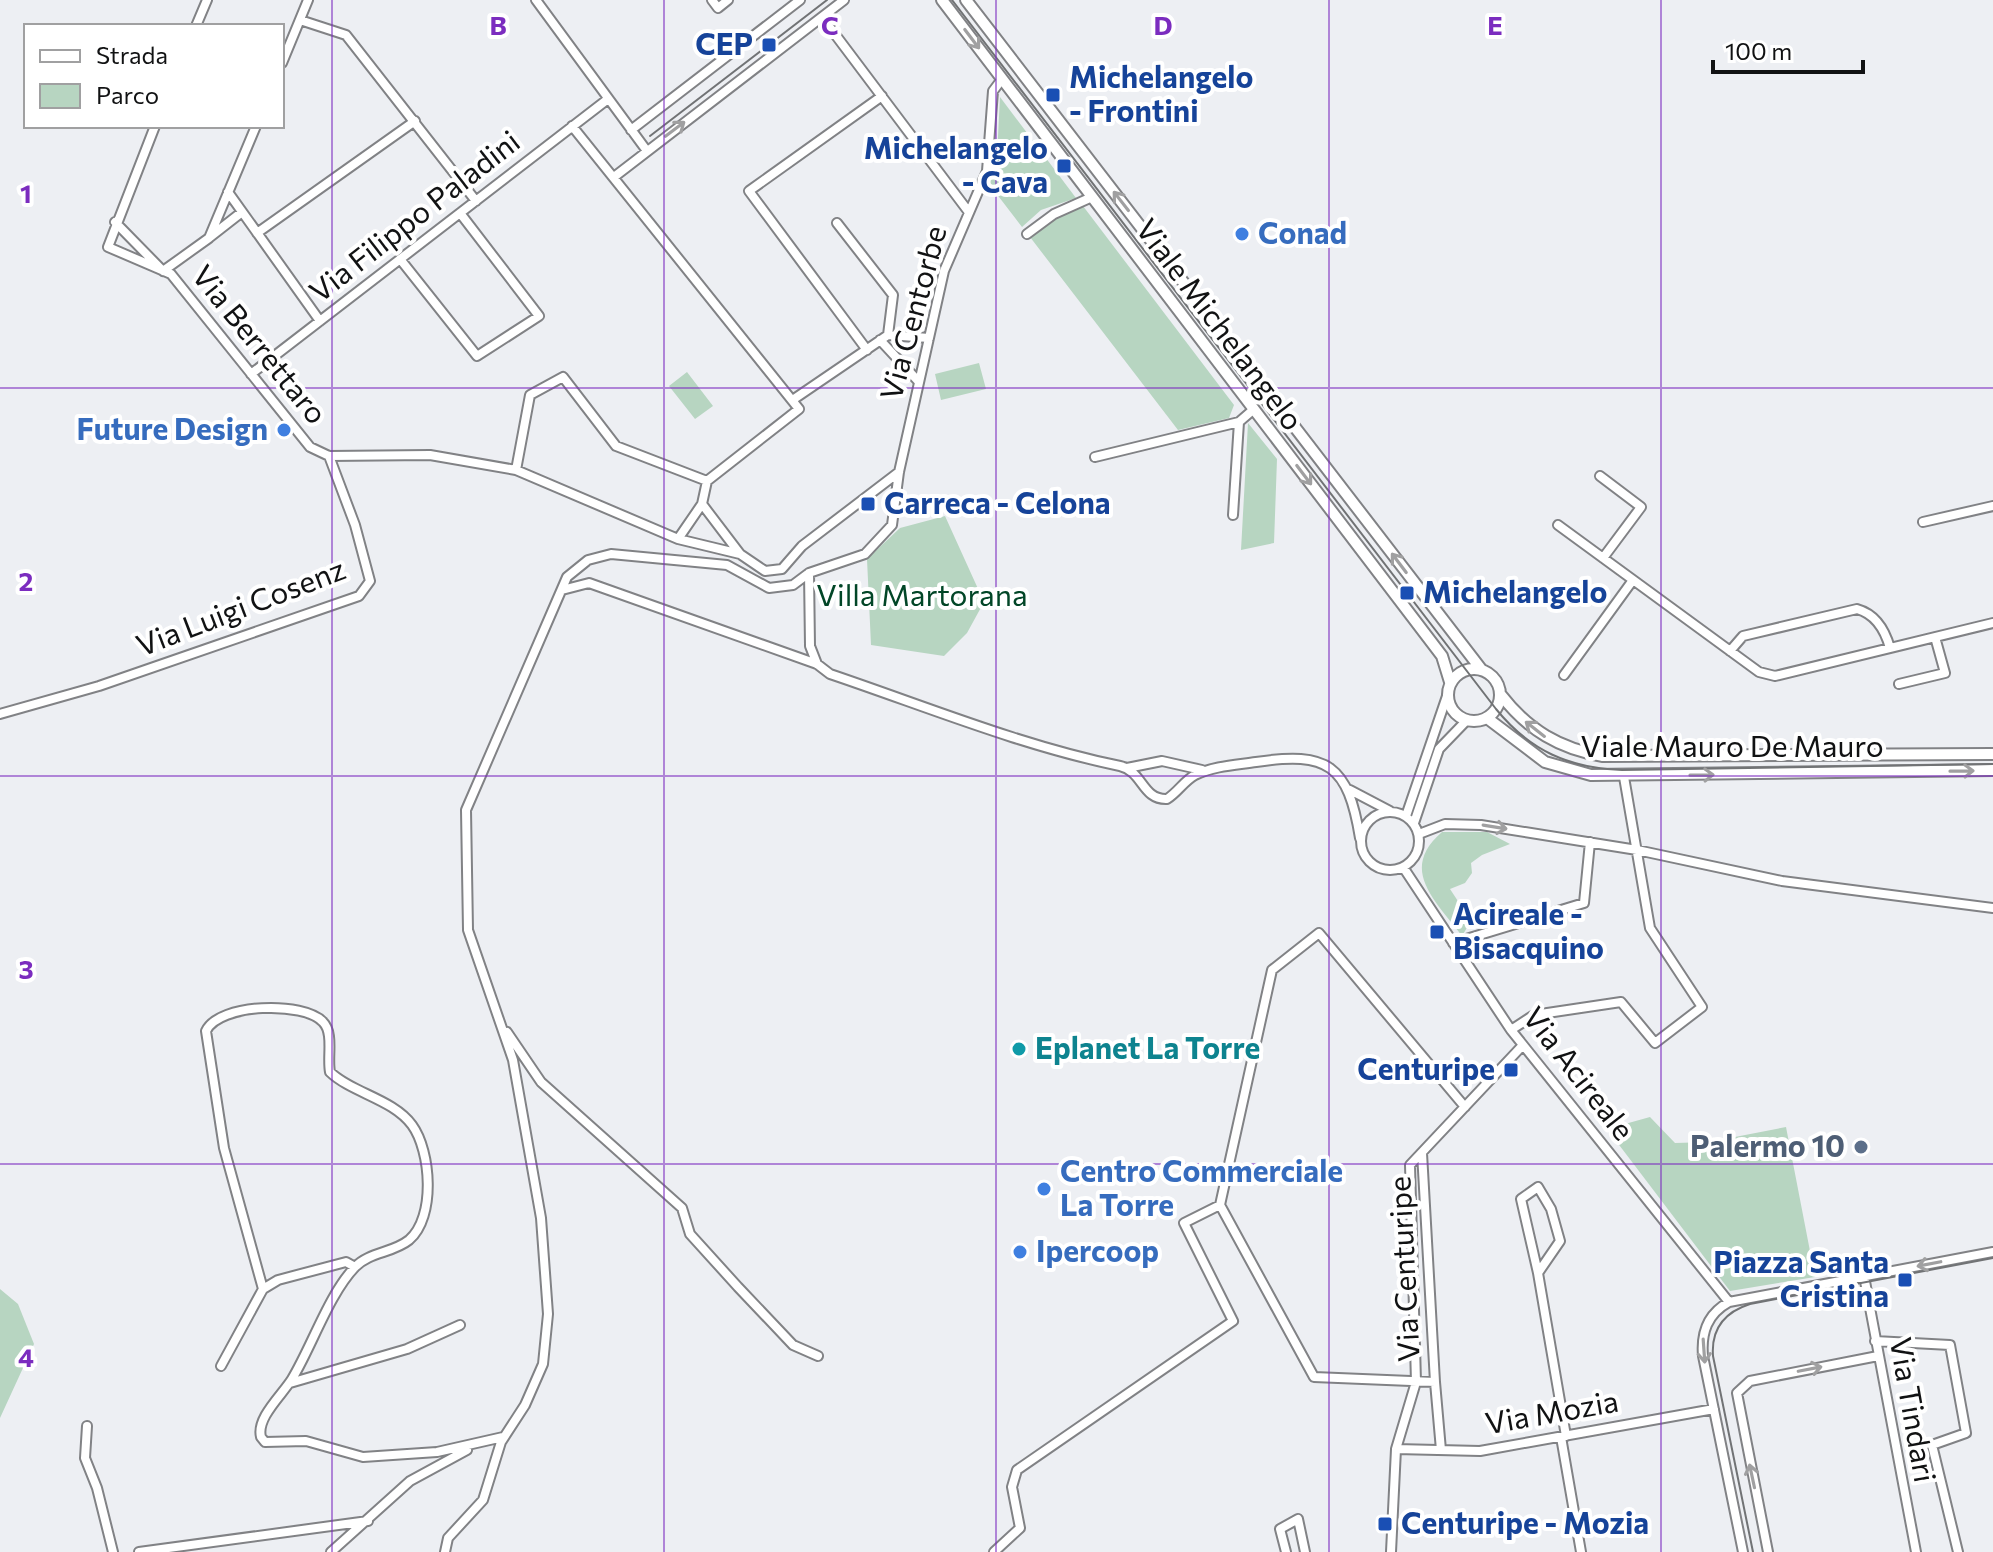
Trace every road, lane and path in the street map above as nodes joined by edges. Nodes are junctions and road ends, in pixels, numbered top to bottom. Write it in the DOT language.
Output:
graph roads {
  1 [pos="207,0"];
  2 [pos="308,0"];
  3 [pos="536,0"];
  4 [pos="712,0"];
  5 [pos="728,0"];
  6 [pos="799,0"];
  7 [pos="844,0"];
  8 [pos="942,0"];
  9 [pos="966,0"];
  10 [pos="822,17"];
  11 [pos="300,20"];
  12 [pos="197,24"];
  13 [pos="284,58"];
  14 [pos="1002,79"];
  15 [pos="882,96"];
  16 [pos="608,99"];
  17 [pos="415,121"];
  18 [pos="572,126"];
  19 [pos="154,128"];
  20 [pos="255,128"];
  21 [pos="631,130"];
  22 [pos="647,151"];
  23 [pos="614,177"];
  24 [pos="228,192"];
  25 [pos="1092,197"];
  26 [pos="476,201"];
  27 [pos="968,211"];
  28 [pos="242,212"];
  29 [pos="460,213"];
  30 [pos="115,222"];
  31 [pos="837,223"];
  32 [pos="257,233"];
  33 [pos="1027,234"];
  34 [pos="209,238"];
  35 [pos="400,259"];
  36 [pos="163,271"];
  37 [pos="320,321"];
  38 [pos="884,338"];
  39 [pos="929,338"];
  40 [pos="867,350"];
  41 [pos="251,374"];
  42 [pos="919,382"];
  43 [pos="794,399"];
  44 [pos="1254,409"];
  45 [pos="1239,422"];
  46 [pos="329,456"];
  47 [pos="1095,457"];
  48 [pos="516,470"];
  49 [pos="899,472"];
  50 [pos="1600,476"];
  51 [pos="707,481"];
  52 [pos="702,504"];
  53 [pos="1993,506"];
  54 [pos="1233,515"];
  55 [pos="1923,522"];
  56 [pos="1558,525"];
  57 [pos="678,539"];
  58 [pos="740,554"];
  59 [pos="1603,558"];
  60 [pos="809,573"];
  61 [pos="1633,580"];
  62 [pos="562,590"];
  63 [pos="1993,623"];
  64 [pos="1935,637"];
  65 [pos="1890,648"];
  66 [pos="1730,651"];
  67 [pos="817,664"];
  68 [pos="1481,669"];
  69 [pos="1564,675"];
  70 [pos="1450,682"];
  71 [pos="1899,684"];
  72 [pos="1501,695"];
  73 [pos="1447,696"];
  74 [pos="0,714"];
  75 [pos="1487,718"];
  76 [pos="1467,720"];
  77 [pos="1993,754"];
  78 [pos="1153,763"];
  79 [pos="1171,763"];
  80 [pos="1127,768"];
  81 [pos="1207,770"];
  82 [pos="1993,770"];
  83 [pos="1624,777"];
  84 [pos="1145,788"];
  85 [pos="1350,790"];
  86 [pos="1175,793"];
  87 [pos="1390,811"];
  88 [pos="1406,816"];
  89 [pos="1414,823"];
  90 [pos="1419,834"];
  91 [pos="1360,838"];
  92 [pos="1590,842"];
  93 [pos="1637,850"];
  94 [pos="1403,867"];
  95 [pos="1993,908"];
  96 [pos="1453,943"];
  97 [pos="500,1021"];
  98 [pos="1511,1030"];
  99 [pos="1523,1045"];
  100 [pos="1465,1107"];
  101 [pos="1422,1153"];
  102 [pos="1220,1205"];
  103 [pos="1993,1252"];
  104 [pos="355,1267"];
  105 [pos="1538,1273"];
  106 [pos="1864,1276"];
  107 [pos="263,1289"];
  108 [pos="1729,1302"];
  109 [pos="460,1325"];
  110 [pos="1875,1341"];
  111 [pos="818,1356"];
  112 [pos="1878,1356"];
  113 [pos="221,1366"];
  114 [pos="1416,1382"];
  115 [pos="1435,1382"];
  116 [pos="289,1384"];
  117 [pos="1714,1409"];
  118 [pos="87,1426"];
  119 [pos="1563,1436"];
  120 [pos="504,1437"];
  121 [pos="486,1442"];
  122 [pos="1396,1449"];
  123 [pos="1441,1450"];
  124 [pos="368,1521"];
  125 [pos="1955,1551"];
  126 [pos="113,1552"];
  127 [pos="139,1552"];
  128 [pos="331,1552"];
  129 [pos="445,1552"];
  130 [pos="994,1552"];
  131 [pos="1286,1552"];
  132 [pos="1305,1552"];
  133 [pos="1391,1552"];
  134 [pos="1581,1552"];
  135 [pos="1743,1552"];
  136 [pos="1768,1552"];
  137 [pos="1916,1552"];
  1 -- 12 [label="street"];
  2 -- 11 [label="street"];
  3 -- 16 [label="street"];
  4 -- 5 [label="street"];
  6 -- 21 [label="street"];
  7 -- 10 [label="street"];
  8 -- 14 [label="street, Viale Michelangelo, one-way"];
  68 -- 9 [label="street, Viale Michelangelo, one-way"];
  10 -- 15 [label="street"];
  22 -- 10 [label="street, one-way"];
  11 -- 13 [label="street"];
  11 -- 17 [label="street"];
  14 -- 25 [label="street, Viale Michelangelo"];
  14 -- 27 [label="street, Via Centorbe"];
  15 -- 27 [label="street"];
  15 -- 40 [label="street"];
  16 -- 18 [label="street, Via Filippo Paladini"];
  16 -- 21 [label="street"];
  17 -- 26 [label="street"];
  17 -- 32 [label="street"];
  18 -- 23 [label="street"];
  18 -- 26 [label="street, Via Filippo Paladini"];
  19 -- 30 [label="street"];
  20 -- 24 [label="street"];
  21 -- 22 [label="street"];
  22 -- 23 [label="street"];
  23 -- 43 [label="street"];
  24 -- 28 [label="street"];
  24 -- 34 [label="street"];
  25 -- 33 [label="street"];
  25 -- 44 [label="street, Viale Michelangelo"];
  26 -- 29 [label="street, Via Filippo Paladini"];
  27 -- 39 [label="street, Via Centorbe"];
  28 -- 32 [label="street"];
  28 -- 34 [label="street"];
  29 -- 35 [label="street, Via Filippo Paladini"];
  29 -- 35 [label="street"];
  30 -- 36 [label="street"];
  30 -- 36 [label="street, Via Berrettaro"];
  31 -- 38 [label="street"];
  32 -- 37 [label="street"];
  34 -- 36 [label="street"];
  35 -- 37 [label="street, Via Filippo Paladini"];
  36 -- 41 [label="street, Via Berrettaro"];
  37 -- 41 [label="street, Via Filippo Paladini"];
  38 -- 39 [label="street"];
  38 -- 40 [label="street"];
  38 -- 42 [label="street"];
  39 -- 42 [label="street, Via Centorbe"];
  40 -- 43 [label="street"];
  41 -- 46 [label="street, Via Berrettaro"];
  42 -- 49 [label="street, Via Centorbe"];
  43 -- 51 [label="street"];
  44 -- 45 [label="street"];
  44 -- 70 [label="street, Viale Michelangelo, one-way"];
  45 -- 47 [label="street"];
  45 -- 54 [label="street"];
  46 -- 48 [label="street"];
  46 -- 74 [label="street, Via Luigi Cosenz"];
  48 -- 51 [label="street"];
  48 -- 57 [label="street"];
  49 -- 58 [label="street"];
  49 -- 60 [label="street, Via Centorbe"];
  50 -- 59 [label="street"];
  51 -- 52 [label="street"];
  52 -- 57 [label="street"];
  52 -- 58 [label="street"];
  53 -- 55 [label="street"];
  56 -- 59 [label="street"];
  57 -- 58 [label="street"];
  59 -- 61 [label="street"];
  60 -- 62 [label="street, Via Centorbe"];
  60 -- 67 [label="street"];
  61 -- 66 [label="street"];
  61 -- 69 [label="street"];
  62 -- 67 [label="street"];
  62 -- 97 [label="street, Via Centorbe"];
  63 -- 64 [label="street"];
  64 -- 65 [label="street"];
  64 -- 71 [label="street"];
  65 -- 66 [label="street"];
  65 -- 66 [label="street"];
  67 -- 80 [label="street"];
  68 -- 70 [label="street"];
  68 -- 72 [label="street"];
  70 -- 73 [label="street"];
  72 -- 75 [label="street"];
  77 -- 72 [label="street, Viale Mauro De Mauro, one-way"];
  73 -- 76 [label="street"];
  73 -- 88 [label="street"];
  75 -- 76 [label="street"];
  75 -- 83 [label="street, Viale Mauro De Mauro"];
  76 -- 89 [label="street"];
  78 -- 79 [label="street"];
  78 -- 80 [label="street"];
  78 -- 84 [label="street"];
  79 -- 81 [label="street"];
  79 -- 86 [label="street"];
  80 -- 84 [label="street"];
  81 -- 85 [label="street"];
  81 -- 86 [label="street"];
  83 -- 82 [label="street, Viale Mauro De Mauro, one-way"];
  83 -- 93 [label="street"];
  84 -- 86 [label="street"];
  85 -- 87 [label="street"];
  85 -- 91 [label="street"];
  87 -- 88 [label="street"];
  87 -- 91 [label="street"];
  88 -- 89 [label="street"];
  89 -- 90 [label="street"];
  90 -- 92 [label="street, one-way"];
  90 -- 94 [label="street"];
  91 -- 94 [label="street"];
  92 -- 93 [label="street"];
  92 -- 96 [label="street"];
  93 -- 95 [label="street"];
  93 -- 98 [label="street"];
  94 -- 96 [label="street, Via Acireale"];
  96 -- 98 [label="street, Via Acireale"];
  97 -- 111 [label="street"];
  97 -- 120 [label="street"];
  98 -- 99 [label="street, Via Acireale"];
  99 -- 100 [label="street"];
  99 -- 108 [label="street, Via Acireale"];
  100 -- 101 [label="street"];
  100 -- 102 [label="street"];
  101 -- 114 [label="street"];
  101 -- 115 [label="street, Via Centuripe"];
  102 -- 114 [label="street"];
  102 -- 130 [label="street"];
  103 -- 106 [label="street, one-way"];
  104 -- 107 [label="street"];
  104 -- 107 [label="street"];
  104 -- 116 [label="street"];
  105 -- 105 [label="street"];
  105 -- 119 [label="street"];
  106 -- 108 [label="street"];
  106 -- 110 [label="street, Via Tindari"];
  107 -- 113 [label="street"];
  108 -- 117 [label="street, one-way"];
  109 -- 116 [label="street"];
  110 -- 112 [label="street, Via Tindari"];
  110 -- 125 [label="street"];
  136 -- 112 [label="street, one-way"];
  112 -- 137 [label="street, Via Tindari"];
  114 -- 115 [label="street, Via Centuripe"];
  114 -- 122 [label="street, Via Centuripe"];
  115 -- 123 [label="street"];
  116 -- 121 [label="street"];
  117 -- 119 [label="street, Via Mozia"];
  117 -- 135 [label="street"];
  118 -- 126 [label="street"];
  119 -- 123 [label="street, Via Mozia"];
  119 -- 134 [label="street"];
  120 -- 121 [label="street"];
  120 -- 129 [label="street"];
  121 -- 124 [label="street"];
  122 -- 123 [label="street, Via Mozia"];
  122 -- 133 [label="street, Via Centuripe"];
  124 -- 127 [label="street"];
  124 -- 128 [label="street"];
  131 -- 132 [label="street"];
}
